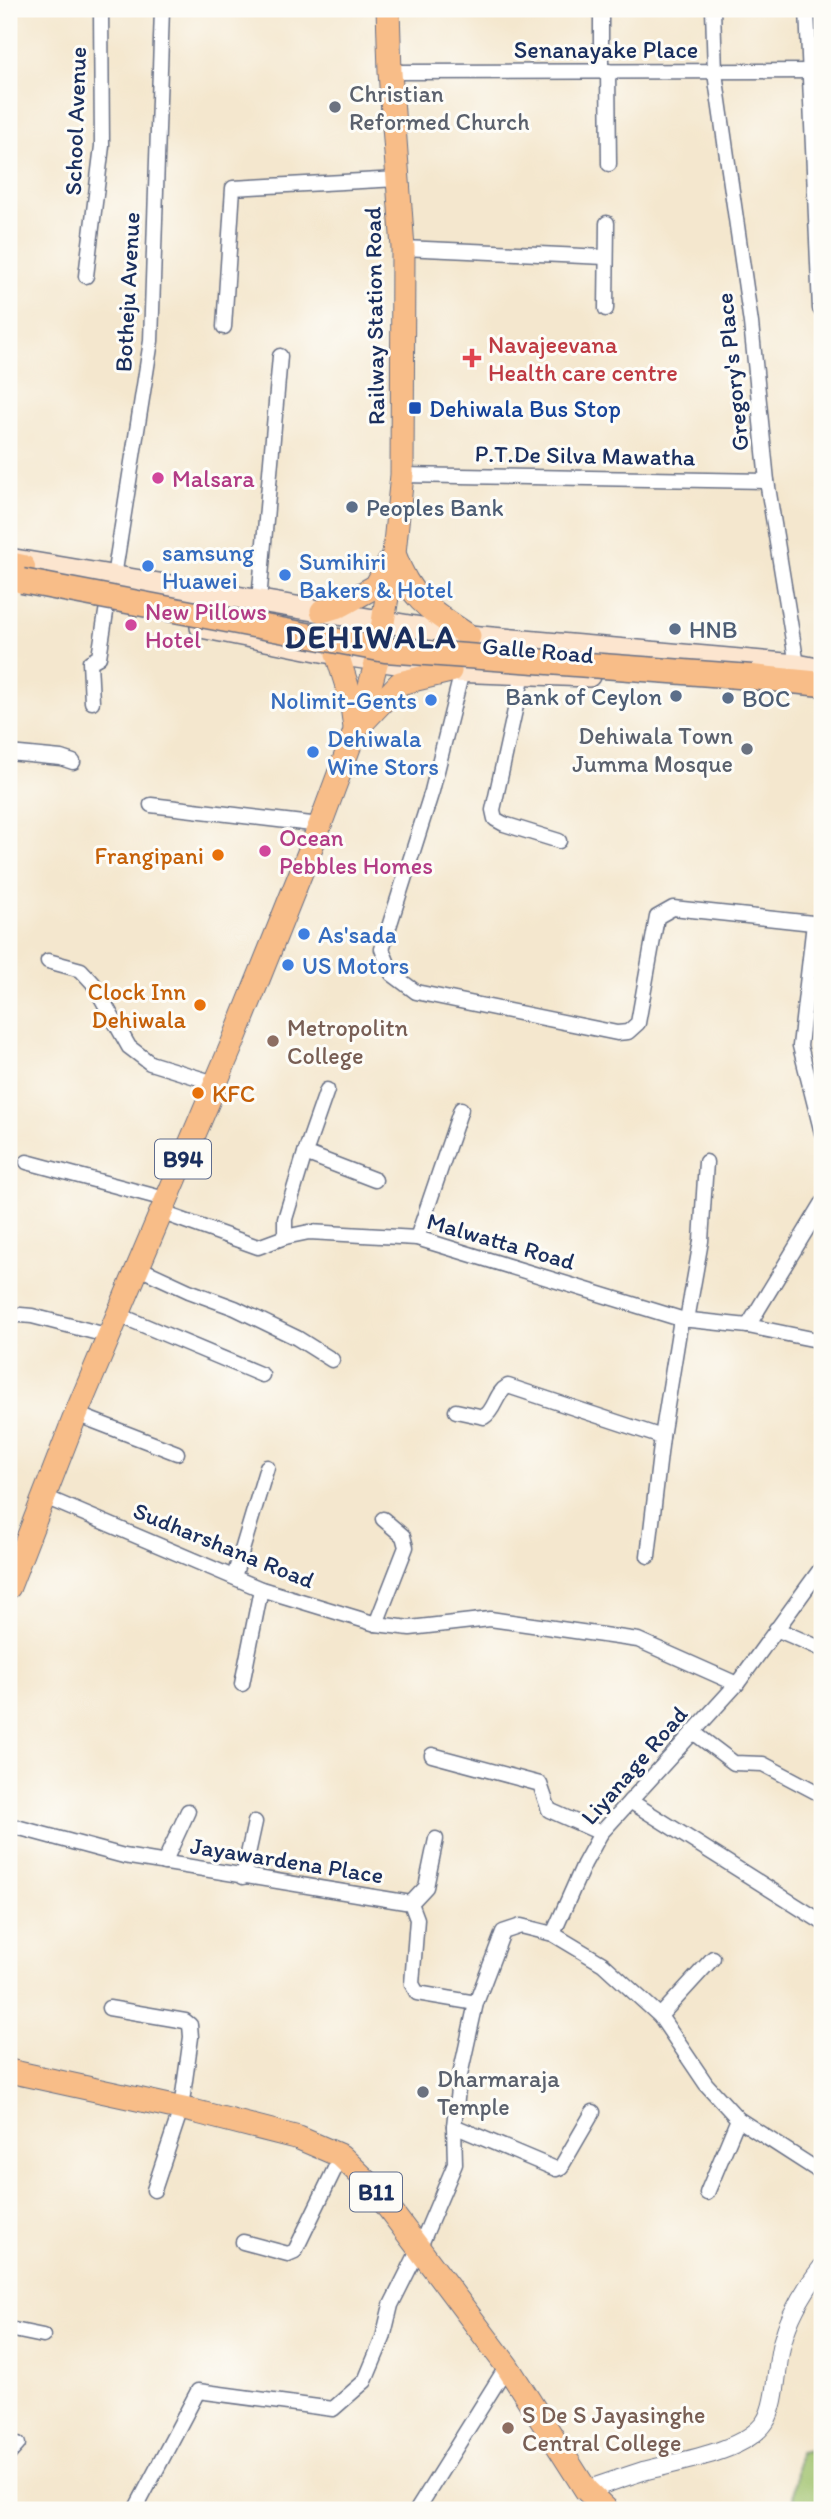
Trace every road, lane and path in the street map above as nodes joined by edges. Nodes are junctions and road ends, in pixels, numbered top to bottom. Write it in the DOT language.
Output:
graph roads {
  1 [pos="101,9"];
  2 [pos="162,9"];
  3 [pos="388,9"];
  4 [pos="601,9"];
  5 [pos="713,9"];
  6 [pos="807,9"];
  7 [pos="604,71"];
  8 [pos="816,71"];
  9 [pos="390,72"];
  10 [pos="715,73"];
  11 [pos="609,164"];
  12 [pos="398,179"];
  13 [pos="607,223"];
  14 [pos="403,248"];
  15 [pos="605,257"];
  16 [pos="86,276"];
  17 [pos="606,309"];
  18 [pos="820,309"];
  19 [pos="224,327"];
  20 [pos="280,356"];
  21 [pos="402,475"];
  22 [pos="767,481"];
  23 [pos="394,554"];
  24 [pos="13,573"];
  25 [pos="114,577"];
  26 [pos="259,601"];
  27 [pos="284,605"];
  28 [pos="107,606"];
  29 [pos="322,611"];
  30 [pos="383,621"];
  31 [pos="469,636"];
  32 [pos="275,642"];
  33 [pos="542,643"];
  34 [pos="337,654"];
  35 [pos="377,660"];
  36 [pos="456,671"];
  37 [pos="531,674"];
  38 [pos="813,674"];
  39 [pos="92,702"];
  40 [pos="356,731"];
  41 [pos="9,753"];
  42 [pos="73,762"];
  43 [pos="151,805"];
  44 [pos="320,825"];
  45 [pos="559,841"];
  46 [pos="818,923"];
  47 [pos="48,961"];
  48 [pos="215,1083"];
  49 [pos="327,1090"];
  50 [pos="461,1109"];
  51 [pos="822,1133"];
  52 [pos="306,1153"];
  53 [pos="27,1162"];
  54 [pos="706,1162"];
  55 [pos="374,1180"];
  56 [pos="822,1204"];
  57 [pos="163,1205"];
  58 [pos="285,1237"];
  59 [pos="417,1238"];
  60 [pos="139,1268"];
  61 [pos="9,1314"];
  62 [pos="684,1319"];
  63 [pos="114,1326"];
  64 [pos="748,1326"];
  65 [pos="822,1340"];
  66 [pos="332,1360"];
  67 [pos="262,1375"];
  68 [pos="456,1411"];
  69 [pos="76,1414"];
  70 [pos="662,1437"];
  71 [pos="177,1453"];
  72 [pos="267,1466"];
  73 [pos="45,1497"];
  74 [pos="383,1519"];
  75 [pos="648,1556"];
  76 [pos="234,1577"];
  77 [pos="819,1577"];
  78 [pos="9,1587"];
  79 [pos="261,1589"];
  80 [pos="376,1624"];
  81 [pos="776,1629"];
  82 [pos="822,1649"];
  83 [pos="242,1684"];
  84 [pos="737,1684"];
  85 [pos="693,1732"];
  86 [pos="432,1755"];
  87 [pos="822,1795"];
  88 [pos="630,1801"];
  89 [pos="188,1811"];
  90 [pos="255,1822"];
  91 [pos="9,1825"];
  92 [pos="601,1833"];
  93 [pos="436,1839"];
  94 [pos="164,1863"];
  95 [pos="243,1877"];
  96 [pos="411,1903"];
  97 [pos="822,1922"];
  98 [pos="554,1934"];
  99 [pos="713,1958"];
  100 [pos="476,2003"];
  101 [pos="110,2008"];
  102 [pos="660,2016"];
  103 [pos="9,2071"];
  104 [pos="181,2109"];
  105 [pos="593,2112"];
  106 [pos="737,2119"];
  107 [pos="454,2126"];
  108 [pos="341,2156"];
  109 [pos="822,2173"];
  110 [pos="154,2190"];
  111 [pos="706,2193"];
  112 [pos="243,2242"];
  113 [pos="419,2249"];
  114 [pos="822,2267"];
  115 [pos="9,2329"];
  116 [pos="43,2336"];
  117 [pos="507,2366"];
  118 [pos="586,2490"];
  119 [pos="135,2510"];
  120 [pos="417,2510"];
  121 [pos="607,2510"];
  1 -- 16 [label="street, School Avenue"];
  2 -- 25 [label="street, Botheju Avenue"];
  3 -- 9 [label="main road, Railway Station Road"];
  4 -- 7 [label="street"];
  5 -- 10 [label="street, Gregory's Place"];
  6 -- 8 [label="street"];
  7 -- 9 [label="street, Senanayake Place"];
  7 -- 10 [label="street, Senanayake Place"];
  7 -- 11 [label="street"];
  8 -- 10 [label="street, Senanayake Place"];
  8 -- 18 [label="street"];
  9 -- 12 [label="main road, Railway Station Road"];
  10 -- 22 [label="street, Gregory's Place"];
  12 -- 14 [label="main road, Railway Station Road"];
  12 -- 19 [label="street"];
  13 -- 15 [label="street"];
  14 -- 15 [label="street"];
  14 -- 21 [label="main road, Railway Station Road"];
  15 -- 17 [label="street"];
  20 -- 26 [label="street"];
  21 -- 22 [label="street, P.T.De Silva Mawatha"];
  21 -- 23 [label="main road, Railway Station Road"];
  22 -- 38 [label="street, Gregory's Place"];
  23 -- 29 [label="main road"];
  23 -- 30 [label="main road, Railway Station Road"];
  23 -- 31 [label="main road"];
  24 -- 25 [label="main road"];
  24 -- 28 [label="main road"];
  24 -- 38 [label="highway, Galle Road, bridge"];
  25 -- 26 [label="main road"];
  26 -- 27 [label="main road"];
  27 -- 29 [label="main road"];
  27 -- 32 [label="main road"];
  28 -- 32 [label="main road"];
  28 -- 39 [label="street"];
  29 -- 30 [label="main road"];
  30 -- 31 [label="main road"];
  30 -- 35 [label="main road, Railway Station Road"];
  31 -- 33 [label="main road"];
  32 -- 34 [label="main road"];
  33 -- 37 [label="main road"];
  33 -- 38 [label="main road"];
  34 -- 35 [label="main road"];
  34 -- 40 [label="main road"];
  35 -- 36 [label="main road"];
  35 -- 40 [label="main road, B94"];
  36 -- 37 [label="main road"];
  36 -- 40 [label="main road"];
  36 -- 46 [label="street"];
  37 -- 38 [label="main road"];
  37 -- 45 [label="street"];
  40 -- 44 [label="main road, B94"];
  41 -- 42 [label="street"];
  43 -- 44 [label="street"];
  44 -- 48 [label="main road, B94"];
  46 -- 51 [label="street"];
  47 -- 48 [label="street"];
  48 -- 57 [label="main road, B94"];
  49 -- 52 [label="street"];
  50 -- 59 [label="street"];
  52 -- 55 [label="street"];
  52 -- 58 [label="street"];
  53 -- 57 [label="street, Malwatta Road"];
  54 -- 62 [label="street"];
  56 -- 64 [label="street"];
  57 -- 58 [label="street, Malwatta Road"];
  57 -- 60 [label="main road, B94"];
  58 -- 59 [label="street, Malwatta Road"];
  59 -- 62 [label="street, Malwatta Road"];
  60 -- 63 [label="main road, B94"];
  60 -- 66 [label="street"];
  61 -- 63 [label="street"];
  62 -- 64 [label="street, Malwatta Road"];
  62 -- 70 [label="street"];
  63 -- 67 [label="street"];
  63 -- 69 [label="main road, B94"];
  64 -- 65 [label="street, Malwatta Road"];
  68 -- 70 [label="street"];
  69 -- 71 [label="street"];
  69 -- 73 [label="main road, B94"];
  70 -- 75 [label="street"];
  72 -- 76 [label="street"];
  73 -- 76 [label="street, Sudharshana Road"];
  73 -- 78 [label="main road, B94"];
  74 -- 80 [label="street"];
  76 -- 79 [label="street, Sudharshana Road"];
  77 -- 81 [label="street, Liyanage Road"];
  79 -- 80 [label="street, Sudharshana Road"];
  79 -- 83 [label="street"];
  80 -- 84 [label="street, Sudharshana Road"];
  81 -- 82 [label="street"];
  81 -- 84 [label="street, Liyanage Road"];
  84 -- 85 [label="street, Liyanage Road"];
  85 -- 87 [label="street"];
  85 -- 88 [label="street, Liyanage Road"];
  86 -- 92 [label="street"];
  88 -- 92 [label="street, Liyanage Road"];
  88 -- 97 [label="street"];
  89 -- 94 [label="street"];
  90 -- 95 [label="street"];
  91 -- 94 [label="street, Jayawardena Place"];
  92 -- 98 [label="street, Liyanage Road"];
  93 -- 96 [label="street"];
  94 -- 95 [label="street, Jayawardena Place"];
  95 -- 96 [label="street, Jayawardena Place"];
  96 -- 100 [label="street, Jayawardena Place"];
  98 -- 100 [label="street"];
  98 -- 102 [label="street"];
  99 -- 102 [label="street"];
  100 -- 107 [label="street"];
  101 -- 104 [label="street"];
  102 -- 106 [label="street"];
  103 -- 104 [label="main road, B11"];
  104 -- 108 [label="main road, B11"];
  104 -- 110 [label="street"];
  105 -- 107 [label="street"];
  106 -- 109 [label="street"];
  106 -- 111 [label="street"];
  107 -- 113 [label="street"];
  108 -- 112 [label="street"];
  108 -- 113 [label="main road, B11"];
  113 -- 117 [label="main road, B11"];
  113 -- 119 [label="street"];
  114 -- 118 [label="street"];
  115 -- 116 [label="street"];
  117 -- 118 [label="main road, B11"];
  117 -- 120 [label="street"];
  118 -- 121 [label="main road, B11"];
}
